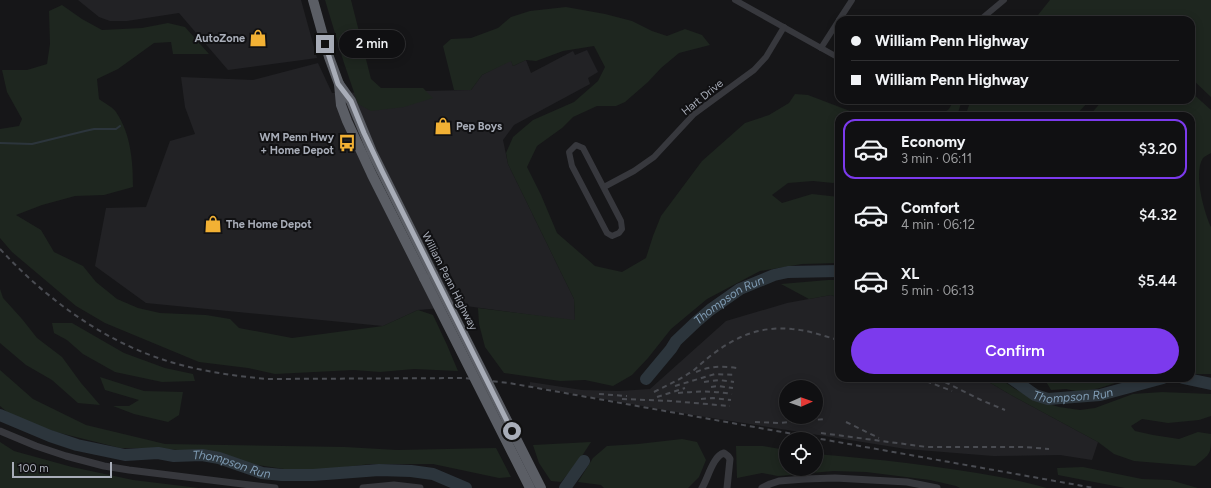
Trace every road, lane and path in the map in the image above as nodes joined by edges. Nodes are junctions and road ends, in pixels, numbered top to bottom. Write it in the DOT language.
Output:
graph roads {
  1 [pos="313,0"];
  2 [pos="735,0"];
  3 [pos="852,0"];
  4 [pos="1004,0"];
  5 [pos="842,16"];
  6 [pos="985,16"];
  7 [pos="835,26"];
  8 [pos="784,27"];
  9 [pos="821,48"];
  10 [pos="835,56"];
  11 [pos="604,187"];
  12 [pos="428,276"];
  13 [pos="0,431"];
  14 [pos="275,488"];
  15 [pos="363,488"];
  16 [pos="420,488"];
  17 [pos="530,488"];
  18 [pos="541,488"];
  19 [pos="702,488"];
  20 [pos="727,488"];
  21 [pos="762,488"];
  22 [pos="937,488"];
  1 -- 12 [label="highway, William Penn Highway"];
  2 -- 8 [label="street"];
  3 -- 5 [label="street"];
  4 -- 6 [label="street"];
  7 -- 9 [label="street"];
  8 -- 9 [label="street"];
  8 -- 11 [label="street, Hart Drive"];
  9 -- 10 [label="street"];
  11 -- 11 [label="street"];
  12 -- 17 [label="highway, William Penn Highway, bridge"];
  12 -- 18 [label="highway, William Penn Highway, bridge"];
  13 -- 14 [label="street"];
  15 -- 16 [label="street"];
  19 -- 20 [label="street"];
  21 -- 22 [label="street"];
}
